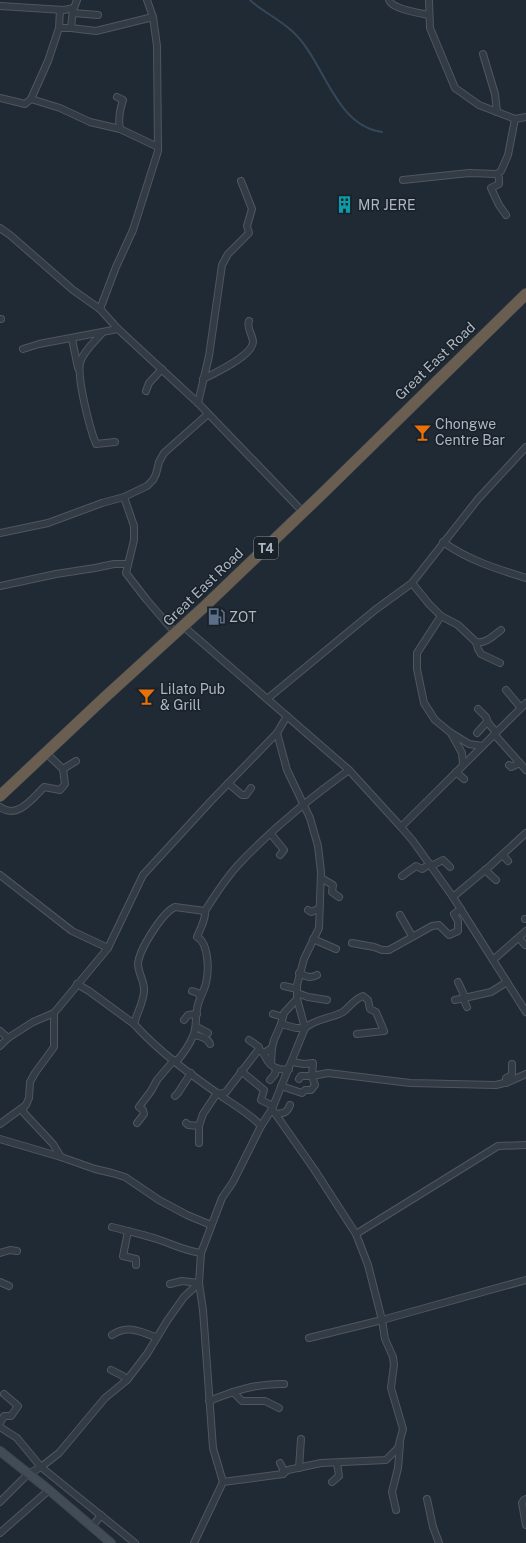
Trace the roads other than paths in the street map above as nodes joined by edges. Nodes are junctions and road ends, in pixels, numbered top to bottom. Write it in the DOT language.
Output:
graph roads {
  1 [pos="77,0"];
  2 [pos="147,0"];
  3 [pos="389,0"];
  4 [pos="428,0"];
  5 [pos="0,6"];
  6 [pos="60,10"];
  7 [pos="73,11"];
  8 [pos="98,15"];
  9 [pos="429,15"];
  10 [pos="153,17"];
  11 [pos="59,28"];
  12 [pos="71,28"];
  13 [pos="483,54"];
  14 [pos="117,97"];
  15 [pos="0,98"];
  16 [pos="31,99"];
  17 [pos="497,112"];
  18 [pos="526,117"];
  19 [pos="515,119"];
  20 [pos="120,129"];
  21 [pos="158,146"];
  22 [pos="497,174"];
  23 [pos="403,180"];
  24 [pos="242,181"];
  25 [pos="506,215"];
  26 [pos="0,228"];
  27 [pos="526,294"];
  28 [pos="100,309"];
  29 [pos="249,321"];
  30 [pos="118,329"];
  31 [pos="102,333"];
  32 [pos="72,339"];
  33 [pos="23,349"];
  34 [pos="162,369"];
  35 [pos="79,372"];
  36 [pos="203,379"];
  37 [pos="146,391"];
  38 [pos="198,403"];
  39 [pos="208,414"];
  40 [pos="115,442"];
  41 [pos="526,447"];
  42 [pos="124,498"];
  43 [pos="303,512"];
  44 [pos="0,533"];
  45 [pos="443,542"];
  46 [pos="128,564"];
  47 [pos="517,575"];
  48 [pos="526,578"];
  49 [pos="514,582"];
  50 [pos="412,583"];
  51 [pos="0,586"];
  52 [pos="441,616"];
  53 [pos="180,630"];
  54 [pos="501,630"];
  55 [pos="476,642"];
  56 [pos="500,663"];
  57 [pos="506,690"];
  58 [pos="267,699"];
  59 [pos="524,705"];
  60 [pos="478,709"];
  61 [pos="287,716"];
  62 [pos="488,723"];
  63 [pos="277,733"];
  64 [pos="451,733"];
  65 [pos="477,733"];
  66 [pos="495,733"];
  67 [pos="482,746"];
  68 [pos="46,753"];
  69 [pos="76,761"];
  70 [pos="520,763"];
  71 [pos="463,764"];
  72 [pos="509,765"];
  73 [pos="64,770"];
  74 [pos="349,770"];
  75 [pos="526,770"];
  76 [pos="456,772"];
  77 [pos="464,780"];
  78 [pos="228,783"];
  79 [pos="251,788"];
  80 [pos="0,796"];
  81 [pos="304,803"];
  82 [pos="0,807"];
  83 [pos="401,827"];
  84 [pos="271,834"];
  85 [pos="526,834"];
  86 [pos="280,855"];
  87 [pos="503,855"];
  88 [pos="508,861"];
  89 [pos="430,865"];
  90 [pos="450,867"];
  91 [pos="486,870"];
  92 [pos="0,875"];
  93 [pos="402,876"];
  94 [pos="320,878"];
  95 [pos="496,880"];
  96 [pos="339,897"];
  97 [pos="453,897"];
  98 [pos="318,909"];
  99 [pos="461,909"];
  100 [pos="308,910"];
  101 [pos="205,911"];
  102 [pos="400,915"];
  103 [pos="471,924"];
  104 [pos="458,931"];
  105 [pos="526,931"];
  106 [pos="412,936"];
  107 [pos="518,938"];
  108 [pos="313,939"];
  109 [pos="352,943"];
  110 [pos="525,945"];
  111 [pos="108,948"];
  112 [pos="336,949"];
  113 [pos="493,960"];
  114 [pos="299,973"];
  115 [pos="317,975"];
  116 [pos="458,982"];
  117 [pos="507,982"];
  118 [pos="77,984"];
  119 [pos="284,986"];
  120 [pos="495,989"];
  121 [pos="192,991"];
  122 [pos="297,994"];
  123 [pos="498,996"];
  124 [pos="200,997"];
  125 [pos="464,998"];
  126 [pos="327,1000"];
  127 [pos="455,1000"];
  128 [pos="467,1007"];
  129 [pos="526,1012"];
  130 [pos="54,1013"];
  131 [pos="197,1014"];
  132 [pos="273,1014"];
  133 [pos="184,1020"];
  134 [pos="282,1021"];
  135 [pos="134,1024"];
  136 [pos="197,1027"];
  137 [pos="305,1028"];
  138 [pos="0,1031"];
  139 [pos="208,1033"];
  140 [pos="357,1034"];
  141 [pos="194,1035"];
  142 [pos="8,1038"];
  143 [pos="249,1040"];
  144 [pos="210,1044"];
  145 [pos="0,1046"];
  146 [pos="272,1048"];
  147 [pos="261,1051"];
  148 [pos="175,1061"];
  149 [pos="292,1062"];
  150 [pos="512,1064"];
  151 [pos="273,1066"];
  152 [pos="288,1070"];
  153 [pos="241,1071"];
  154 [pos="163,1074"];
  155 [pos="191,1074"];
  156 [pos="526,1074"];
  157 [pos="312,1076"];
  158 [pos="168,1078"];
  159 [pos="270,1080"];
  160 [pos="506,1083"];
  161 [pos="281,1086"];
  162 [pos="218,1093"];
  163 [pos="175,1096"];
  164 [pos="290,1105"];
  165 [pos="23,1108"];
  166 [pos="274,1110"];
  167 [pos="137,1123"];
  168 [pos="186,1123"];
  169 [pos="0,1124"];
  170 [pos="199,1126"];
  171 [pos="261,1126"];
  172 [pos="0,1139"];
  173 [pos="199,1143"];
  174 [pos="526,1145"];
  175 [pos="61,1157"];
  176 [pos="211,1225"];
  177 [pos="112,1227"];
  178 [pos="128,1231"];
  179 [pos="356,1234"];
  180 [pos="17,1252"];
  181 [pos="0,1253"];
  182 [pos="201,1253"];
  183 [pos="136,1265"];
  184 [pos="526,1280"];
  185 [pos="0,1282"];
  186 [pos="199,1283"];
  187 [pos="170,1284"];
  188 [pos="9,1286"];
  189 [pos="382,1320"];
  190 [pos="112,1335"];
  191 [pos="156,1338"];
  192 [pos="309,1338"];
  193 [pos="111,1370"];
  194 [pos="127,1380"];
  195 [pos="284,1384"];
  196 [pos="233,1392"];
  197 [pos="4,1394"];
  198 [pos="209,1401"];
  199 [pos="279,1408"];
  200 [pos="2,1416"];
  201 [pos="0,1422"];
  202 [pos="0,1427"];
  203 [pos="301,1439"];
  204 [pos="400,1443"];
  205 [pos="0,1451"];
  206 [pos="280,1462"];
  207 [pos="337,1463"];
  208 [pos="41,1467"];
  209 [pos="299,1468"];
  210 [pos="28,1474"];
  211 [pos="283,1474"];
  212 [pos="223,1482"];
  213 [pos="332,1482"];
  214 [pos="50,1490"];
  215 [pos="427,1499"];
  216 [pos="526,1499"];
  217 [pos="0,1502"];
  218 [pos="396,1510"];
  219 [pos="101,1515"];
  220 [pos="526,1525"];
  221 [pos="92,1527"];
  222 [pos="0,1533"];
  223 [pos="111,1543"];
  224 [pos="135,1543"];
  225 [pos="194,1543"];
  226 [pos="439,1543"];
  1 -- 7 [label="street"];
  2 -- 10 [label="street"];
  3 -- 9 [label="street"];
  4 -- 9 [label="street"];
  5 -- 6 [label="street"];
  6 -- 7 [label="street"];
  6 -- 11 [label="street"];
  7 -- 8 [label="street"];
  7 -- 12 [label="street"];
  9 -- 17 [label="street"];
  10 -- 12 [label="street"];
  10 -- 21 [label="street"];
  11 -- 12 [label="street"];
  11 -- 16 [label="street"];
  13 -- 17 [label="street"];
  14 -- 20 [label="street"];
  15 -- 16 [label="street"];
  16 -- 20 [label="street"];
  17 -- 19 [label="street"];
  18 -- 19 [label="street"];
  19 -- 22 [label="street"];
  20 -- 21 [label="street"];
  21 -- 28 [label="street"];
  22 -- 23 [label="street"];
  22 -- 25 [label="street"];
  24 -- 36 [label="street"];
  26 -- 28 [label="street"];
  27 -- 43 [label="highway, Great East Road / T4"];
  28 -- 30 [label="street"];
  29 -- 36 [label="street"];
  30 -- 31 [label="street"];
  30 -- 34 [label="street"];
  31 -- 32 [label="street"];
  31 -- 35 [label="street"];
  32 -- 33 [label="street"];
  32 -- 35 [label="street"];
  34 -- 37 [label="street"];
  34 -- 38 [label="street"];
  35 -- 40 [label="street"];
  36 -- 38 [label="street"];
  38 -- 39 [label="street"];
  39 -- 42 [label="street"];
  39 -- 43 [label="street"];
  41 -- 45 [label="street"];
  42 -- 44 [label="street"];
  42 -- 46 [label="street"];
  43 -- 53 [label="highway, Great East Road / T4"];
  45 -- 47 [label="street"];
  45 -- 50 [label="street"];
  46 -- 51 [label="street"];
  46 -- 53 [label="street"];
  47 -- 48 [label="street"];
  47 -- 49 [label="street"];
  50 -- 52 [label="street"];
  50 -- 58 [label="street"];
  52 -- 55 [label="street"];
  52 -- 64 [label="street"];
  53 -- 58 [label="street"];
  53 -- 68 [label="highway, Great East Road / T4"];
  54 -- 55 [label="street"];
  55 -- 56 [label="street"];
  57 -- 59 [label="street"];
  58 -- 61 [label="street"];
  59 -- 66 [label="street"];
  60 -- 62 [label="street"];
  61 -- 63 [label="street"];
  61 -- 74 [label="street"];
  62 -- 65 [label="street"];
  62 -- 66 [label="street"];
  63 -- 78 [label="street"];
  63 -- 81 [label="street"];
  64 -- 67 [label="street"];
  64 -- 71 [label="street"];
  66 -- 67 [label="street"];
  66 -- 70 [label="street"];
  67 -- 71 [label="street"];
  68 -- 73 [label="street"];
  68 -- 80 [label="highway, Great East Road / T4"];
  69 -- 73 [label="street"];
  70 -- 72 [label="street"];
  70 -- 75 [label="street"];
  71 -- 76 [label="street"];
  73 -- 82 [label="street"];
  74 -- 81 [label="street"];
  74 -- 83 [label="street"];
  76 -- 77 [label="street"];
  76 -- 83 [label="street"];
  78 -- 79 [label="street"];
  78 -- 111 [label="street"];
  81 -- 84 [label="street"];
  81 -- 94 [label="street"];
  83 -- 89 [label="street"];
  84 -- 86 [label="street"];
  84 -- 101 [label="street"];
  85 -- 87 [label="street"];
  87 -- 88 [label="street"];
  87 -- 91 [label="street"];
  89 -- 90 [label="street"];
  89 -- 93 [label="street"];
  89 -- 97 [label="street"];
  91 -- 95 [label="street"];
  91 -- 97 [label="street"];
  92 -- 111 [label="street"];
  94 -- 96 [label="street"];
  94 -- 98 [label="street"];
  97 -- 99 [label="street"];
  98 -- 100 [label="street"];
  98 -- 108 [label="street"];
  99 -- 103 [label="street"];
  99 -- 104 [label="street"];
  101 -- 124 [label="street"];
  101 -- 135 [label="street"];
  102 -- 106 [label="street"];
  103 -- 104 [label="street"];
  103 -- 113 [label="street"];
  104 -- 106 [label="street"];
  105 -- 107 [label="street"];
  106 -- 109 [label="street"];
  107 -- 110 [label="street"];
  107 -- 113 [label="street"];
  108 -- 112 [label="street"];
  108 -- 114 [label="street"];
  111 -- 118 [label="street"];
  113 -- 117 [label="street"];
  114 -- 115 [label="street"];
  114 -- 122 [label="street"];
  116 -- 125 [label="street"];
  117 -- 120 [label="street"];
  117 -- 129 [label="street"];
  118 -- 130 [label="street"];
  118 -- 135 [label="street"];
  119 -- 122 [label="street"];
  120 -- 123 [label="street"];
  120 -- 125 [label="street"];
  121 -- 124 [label="street"];
  122 -- 126 [label="street"];
  122 -- 134 [label="street"];
  122 -- 137 [label="street"];
  124 -- 131 [label="street"];
  125 -- 127 [label="street"];
  125 -- 128 [label="street"];
  130 -- 142 [label="street"];
  130 -- 165 [label="street"];
  131 -- 133 [label="street"];
  131 -- 136 [label="street"];
  132 -- 134 [label="street"];
  134 -- 137 [label="street"];
  134 -- 146 [label="street"];
  135 -- 148 [label="street"];
  136 -- 139 [label="street"];
  136 -- 141 [label="street"];
  137 -- 140 [label="street"];
  137 -- 149 [label="street"];
  138 -- 142 [label="street"];
  141 -- 144 [label="street"];
  141 -- 148 [label="street"];
  142 -- 145 [label="street"];
  143 -- 147 [label="street"];
  146 -- 147 [label="street"];
  146 -- 151 [label="street"];
  147 -- 151 [label="street"];
  147 -- 153 [label="street"];
  148 -- 154 [label="street"];
  148 -- 155 [label="street"];
  149 -- 152 [label="street"];
  149 -- 157 [label="street"];
  150 -- 160 [label="street"];
  151 -- 152 [label="street"];
  151 -- 159 [label="street"];
  152 -- 157 [label="street"];
  152 -- 161 [label="street"];
  153 -- 162 [label="street"];
  153 -- 166 [label="street"];
  154 -- 158 [label="street"];
  154 -- 167 [label="street"];
  155 -- 162 [label="street"];
  155 -- 163 [label="street"];
  156 -- 160 [label="street"];
  157 -- 160 [label="street"];
  157 -- 161 [label="street"];
  161 -- 166 [label="street"];
  162 -- 170 [label="street"];
  162 -- 171 [label="street"];
  164 -- 166 [label="street"];
  165 -- 169 [label="street"];
  165 -- 175 [label="street"];
  166 -- 171 [label="street"];
  166 -- 179 [label="street"];
  168 -- 170 [label="street"];
  170 -- 173 [label="street"];
  171 -- 176 [label="street"];
  172 -- 175 [label="street"];
  174 -- 179 [label="street"];
  175 -- 176 [label="street"];
  176 -- 182 [label="street"];
  177 -- 178 [label="street"];
  178 -- 182 [label="street"];
  178 -- 183 [label="street"];
  179 -- 189 [label="street"];
  180 -- 181 [label="street"];
  182 -- 186 [label="street"];
  184 -- 189 [label="street"];
  185 -- 188 [label="street"];
  186 -- 187 [label="street"];
  186 -- 191 [label="street"];
  186 -- 198 [label="street"];
  189 -- 192 [label="street"];
  189 -- 204 [label="street"];
  190 -- 191 [label="street"];
  191 -- 194 [label="street"];
  193 -- 194 [label="street"];
  194 -- 208 [label="street"];
  195 -- 196 [label="street"];
  196 -- 198 [label="street"];
  196 -- 199 [label="street"];
  197 -- 200 [label="street"];
  198 -- 212 [label="street"];
  200 -- 201 [label="street"];
  202 -- 208 [label="street"];
  203 -- 209 [label="street"];
  204 -- 207 [label="street"];
  204 -- 218 [label="street"];
  205 -- 210 [label="main road"];
  206 -- 211 [label="street"];
  207 -- 209 [label="street"];
  207 -- 213 [label="street"];
  208 -- 210 [label="street"];
  208 -- 219 [label="street"];
  209 -- 211 [label="street"];
  210 -- 214 [label="main road"];
  210 -- 217 [label="street"];
  211 -- 212 [label="street"];
  212 -- 225 [label="street"];
  214 -- 221 [label="main road"];
  214 -- 222 [label="street"];
  215 -- 226 [label="street"];
  216 -- 220 [label="street"];
  219 -- 221 [label="street"];
  219 -- 224 [label="street"];
  221 -- 223 [label="main road"];
}
